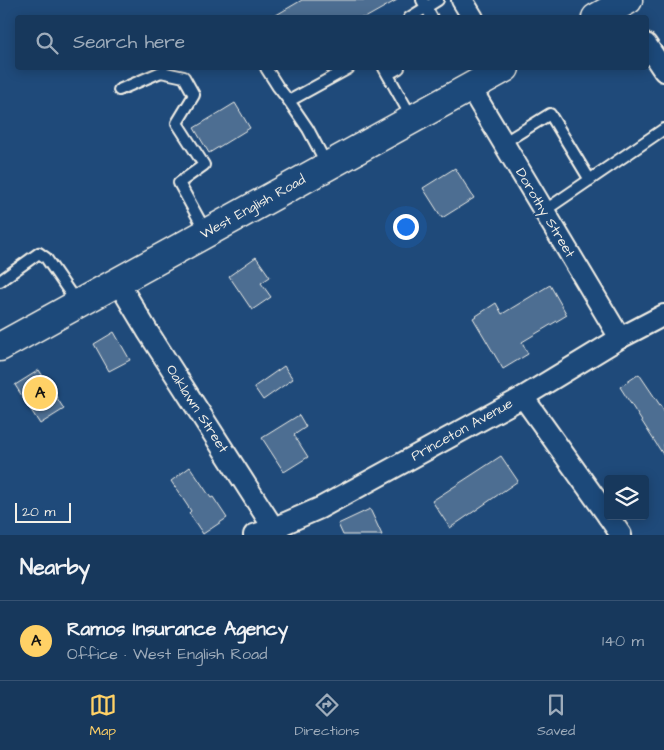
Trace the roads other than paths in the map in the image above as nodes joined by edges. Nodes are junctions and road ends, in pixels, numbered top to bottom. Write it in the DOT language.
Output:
graph roads {
  1 [pos="438,0"];
  2 [pos="462,0"];
  3 [pos="424,3"];
  4 [pos="626,7"];
  5 [pos="412,15"];
  6 [pos="430,15"];
  7 [pos="471,15"];
  8 [pos="604,15"];
  9 [pos="649,48"];
  10 [pos="267,70"];
  11 [pos="345,70"];
  12 [pos="501,70"];
  13 [pos="386,71"];
  14 [pos="664,71"];
  15 [pos="470,87"];
  16 [pos="118,90"];
  17 [pos="289,101"];
  18 [pos="413,119"];
  19 [pos="664,129"];
  20 [pos="503,143"];
  21 [pos="327,166"];
  22 [pos="590,180"];
  23 [pos="544,211"];
  24 [pos="206,233"];
  25 [pos="0,281"];
  26 [pos="118,282"];
  27 [pos="78,304"];
  28 [pos="664,315"];
  29 [pos="620,338"];
  30 [pos="2,341"];
  31 [pos="523,397"];
  32 [pos="604,510"];
  33 [pos="611,520"];
  34 [pos="276,532"];
  35 [pos="254,535"];
  36 [pos="621,535"];
  1 -- 3 [label="lane"];
  2 -- 7 [label="street"];
  3 -- 5 [label="lane"];
  3 -- 6 [label="lane"];
  4 -- 8 [label="main road"];
  9 -- 14 [label="street"];
  10 -- 17 [label="lane"];
  11 -- 17 [label="lane"];
  12 -- 15 [label="main road, West English Road"];
  13 -- 18 [label="lane"];
  15 -- 18 [label="main road, West English Road"];
  15 -- 20 [label="street, Dorothy Street"];
  16 -- 24 [label="lane"];
  17 -- 21 [label="lane"];
  18 -- 21 [label="main road, West English Road"];
  19 -- 22 [label="lane"];
  20 -- 22 [label="lane"];
  20 -- 23 [label="street, Dorothy Street"];
  21 -- 24 [label="main road, West English Road"];
  22 -- 23 [label="lane"];
  23 -- 29 [label="street, Dorothy Street"];
  24 -- 26 [label="main road, West English Road"];
  25 -- 27 [label="lane"];
  26 -- 27 [label="main road, West English Road"];
  26 -- 34 [label="street, Oaklawn Street"];
  27 -- 30 [label="main road, West English Road"];
  28 -- 29 [label="street, Princeton Avenue"];
  29 -- 31 [label="street, Princeton Avenue"];
  31 -- 32 [label="street"];
  31 -- 34 [label="street, Princeton Avenue"];
  33 -- 36 [label="street"];
  34 -- 35 [label="street, Princeton Avenue"];
}
